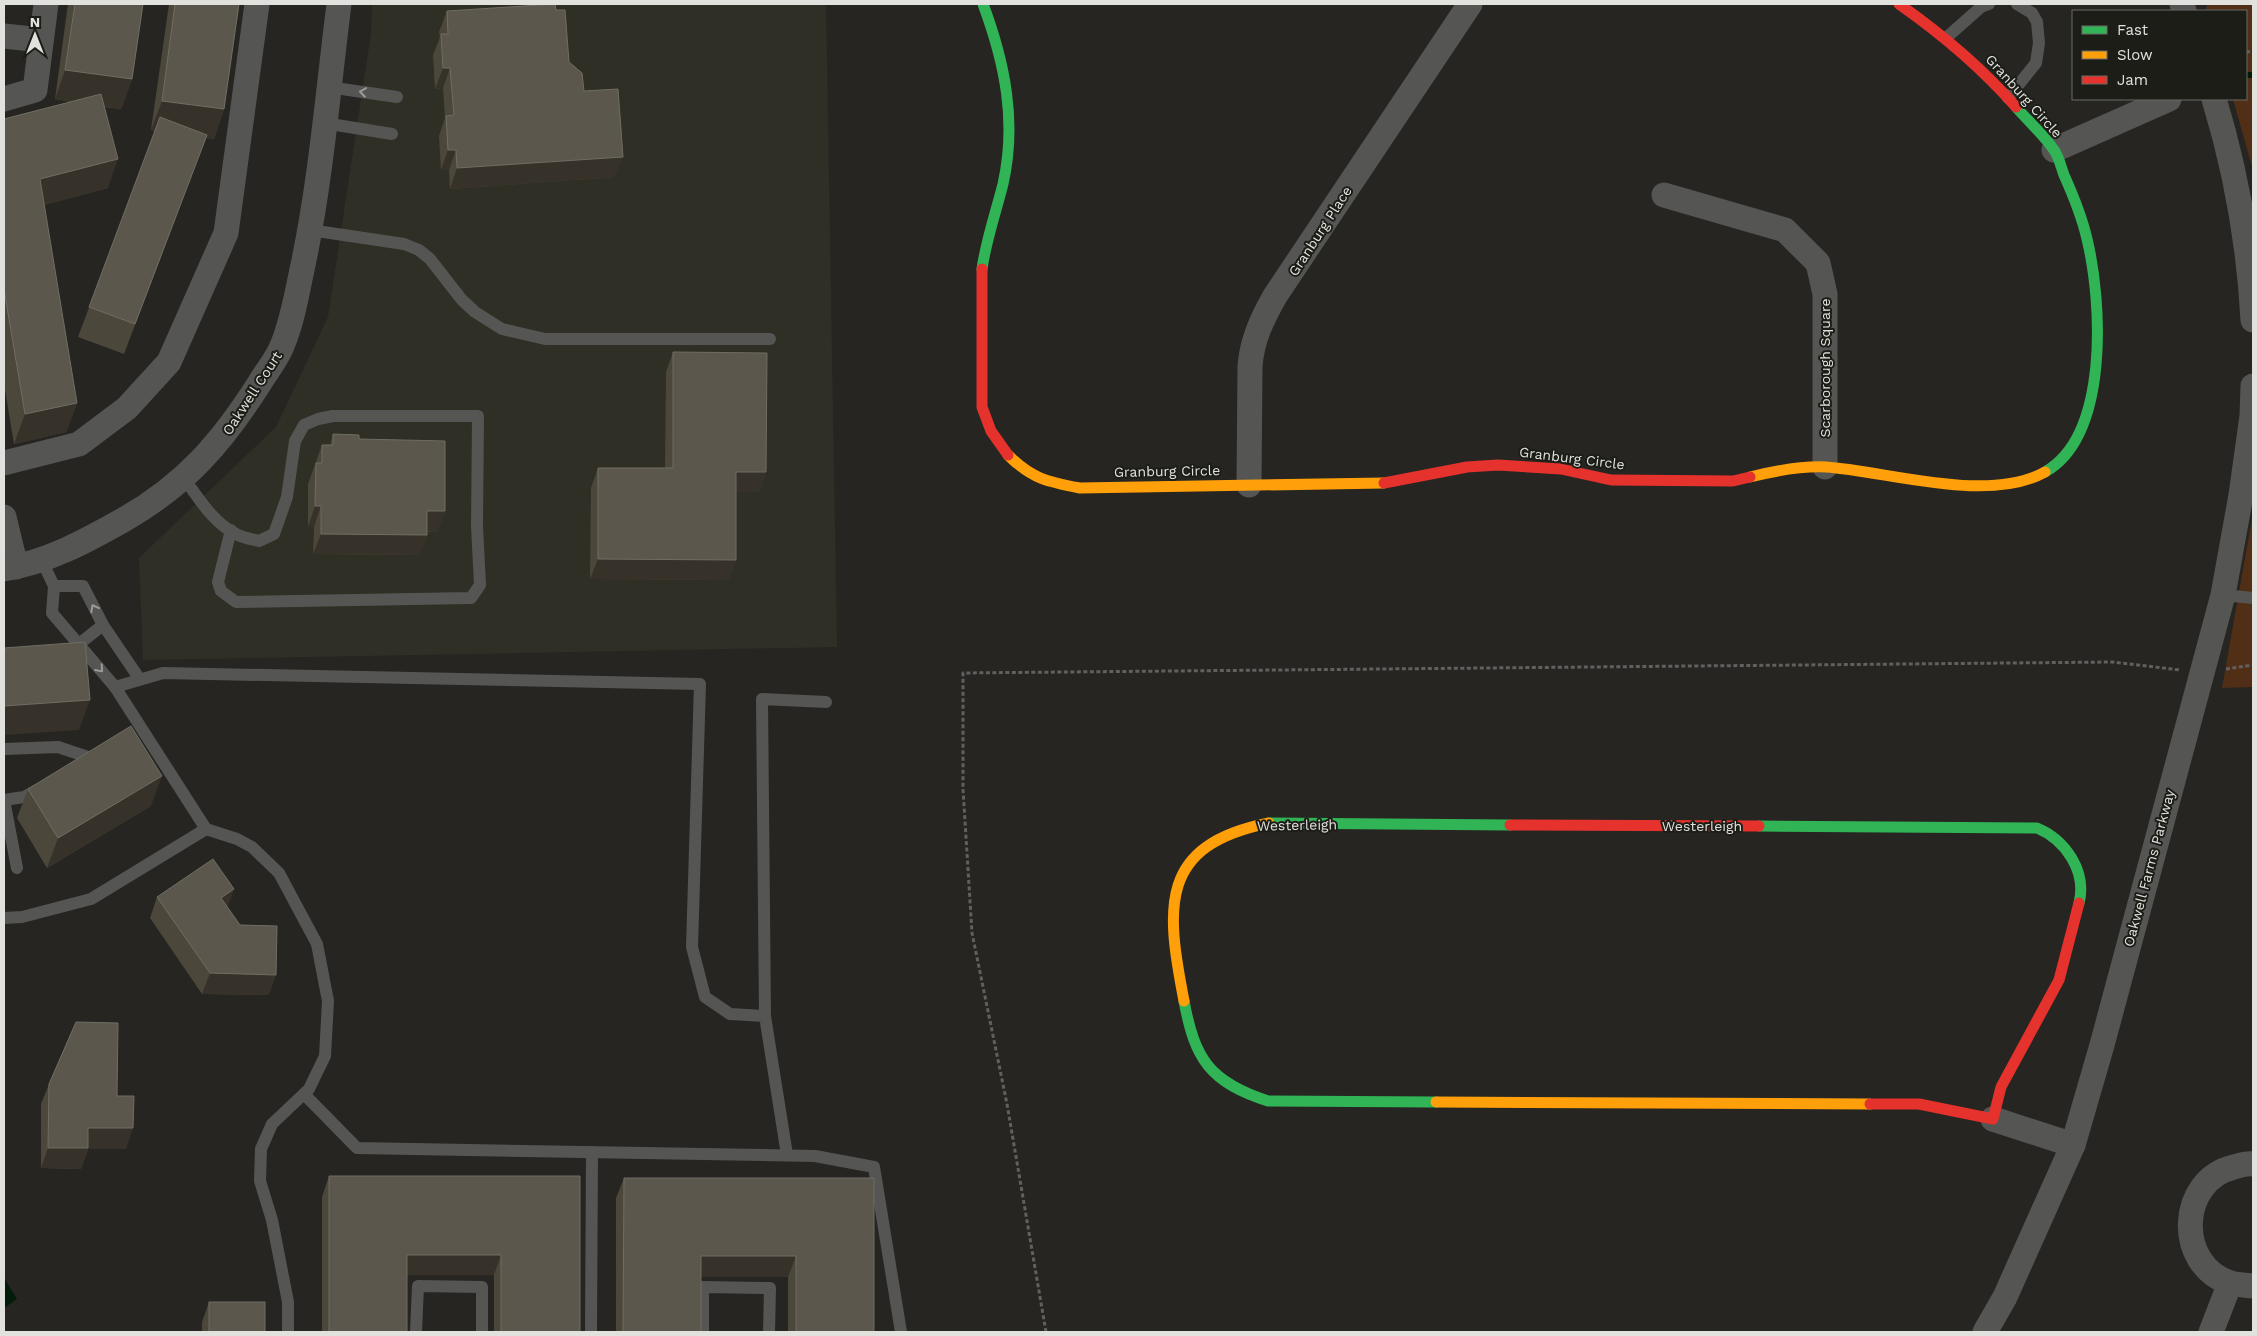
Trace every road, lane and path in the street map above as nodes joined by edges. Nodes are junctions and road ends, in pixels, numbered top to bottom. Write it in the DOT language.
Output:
graph roads {
  1 [pos="46,4"];
  2 [pos="257,4"];
  3 [pos="339,4"];
  4 [pos="983,4"];
  5 [pos="1470,4"];
  6 [pos="1899,4"];
  7 [pos="1989,4"];
  8 [pos="2017,4"];
  9 [pos="4,36"];
  10 [pos="1946,38"];
  11 [pos="42,40"];
  12 [pos="328,87"];
  13 [pos="397,97"];
  14 [pos="2008,98"];
  15 [pos="4,99"];
  16 [pos="2167,100"];
  17 [pos="2214,100"];
  18 [pos="324,124"];
  19 [pos="392,134"];
  20 [pos="2054,150"];
  21 [pos="1664,195"];
  22 [pos="310,230"];
  23 [pos="2253,320"];
  24 [pos="770,339"];
  25 [pos="2253,386"];
  26 [pos="4,463"];
  27 [pos="1826,467"];
  28 [pos="183,477"];
  29 [pos="1249,485"];
  30 [pos="2247,497"];
  31 [pos="4,517"];
  32 [pos="231,530"];
  33 [pos="42,561"];
  34 [pos="10,568"];
  35 [pos="54,586"];
  36 [pos="2223,595"];
  37 [pos="2253,598"];
  38 [pos="103,625"];
  39 [pos="79,644"];
  40 [pos="2253,665"];
  41 [pos="2227,669"];
  42 [pos="2179,670"];
  43 [pos="139,678"];
  44 [pos="116,687"];
  45 [pos="826,702"];
  46 [pos="4,749"];
  47 [pos="76,767"];
  48 [pos="54,781"];
  49 [pos="4,800"];
  50 [pos="206,829"];
  51 [pos="18,868"];
  52 [pos="4,918"];
  53 [pos="765,1016"];
  54 [pos="304,1094"];
  55 [pos="1993,1119"];
  56 [pos="2073,1145"];
  57 [pos="592,1152"];
  58 [pos="786,1155"];
  59 [pos="2253,1164"];
  60 [pos="2242,1285"];
  61 [pos="288,1332"];
  62 [pos="416,1332"];
  63 [pos="482,1332"];
  64 [pos="591,1332"];
  65 [pos="703,1332"];
  66 [pos="769,1332"];
  67 [pos="901,1332"];
  68 [pos="1046,1332"];
  69 [pos="1985,1332"];
  70 [pos="2211,1332"];
  1 -- 11 [label="street"];
  2 -- 26 [label="street"];
  3 -- 12 [label="street, Oakwell Court"];
  4 -- 29 [label="street, Granburg Circle"];
  5 -- 29 [label="street, Granburg Place"];
  6 -- 10 [label="street, Granburg Circle"];
  7 -- 10 [label="lane"];
  8 -- 14 [label="lane"];
  9 -- 11 [label="street"];
  10 -- 14 [label="street, Granburg Circle"];
  11 -- 15 [label="street"];
  13 -- 12 [label="lane, one-way"];
  12 -- 18 [label="street, Oakwell Court"];
  14 -- 20 [label="street, Granburg Circle"];
  16 -- 20 [label="street"];
  17 -- 23 [label="street"];
  18 -- 19 [label="lane"];
  18 -- 22 [label="street, Oakwell Court"];
  20 -- 27 [label="street, Granburg Circle"];
  21 -- 27 [label="street, Scarborough Square"];
  22 -- 24 [label="lane"];
  22 -- 28 [label="street, Oakwell Court"];
  25 -- 30 [label="street, Oakwell Farms Parkway"];
  27 -- 29 [label="street, Granburg Circle"];
  28 -- 32 [label="lane"];
  28 -- 33 [label="street, Oakwell Court"];
  30 -- 36 [label="street, Oakwell Farms Parkway"];
  31 -- 34 [label="street"];
  32 -- 32 [label="lane"];
  33 -- 34 [label="street, Oakwell Court"];
  33 -- 35 [label="lane"];
  38 -- 35 [label="lane, one-way"];
  35 -- 39 [label="lane"];
  36 -- 37 [label="lane"];
  36 -- 56 [label="street, Oakwell Farms Parkway"];
  38 -- 39 [label="lane"];
  38 -- 43 [label="lane"];
  39 -- 44 [label="lane, one-way"];
  40 -- 41 [label="path"];
  42 -- 68 [label="path"];
  43 -- 44 [label="lane"];
  43 -- 53 [label="lane"];
  44 -- 50 [label="lane"];
  45 -- 53 [label="lane"];
  46 -- 47 [label="lane"];
  48 -- 49 [label="lane"];
  49 -- 51 [label="lane"];
  50 -- 52 [label="lane"];
  50 -- 54 [label="lane"];
  53 -- 58 [label="lane"];
  54 -- 57 [label="lane"];
  54 -- 61 [label="lane"];
  55 -- 55 [label="street, Westerleigh"];
  55 -- 56 [label="street, Westerleigh"];
  56 -- 69 [label="street, Oakwell Farms Parkway"];
  57 -- 58 [label="lane"];
  57 -- 64 [label="lane"];
  58 -- 67 [label="lane"];
  59 -- 60 [label="street"];
  60 -- 70 [label="street"];
  62 -- 63 [label="lane"];
  65 -- 66 [label="lane"];
}
